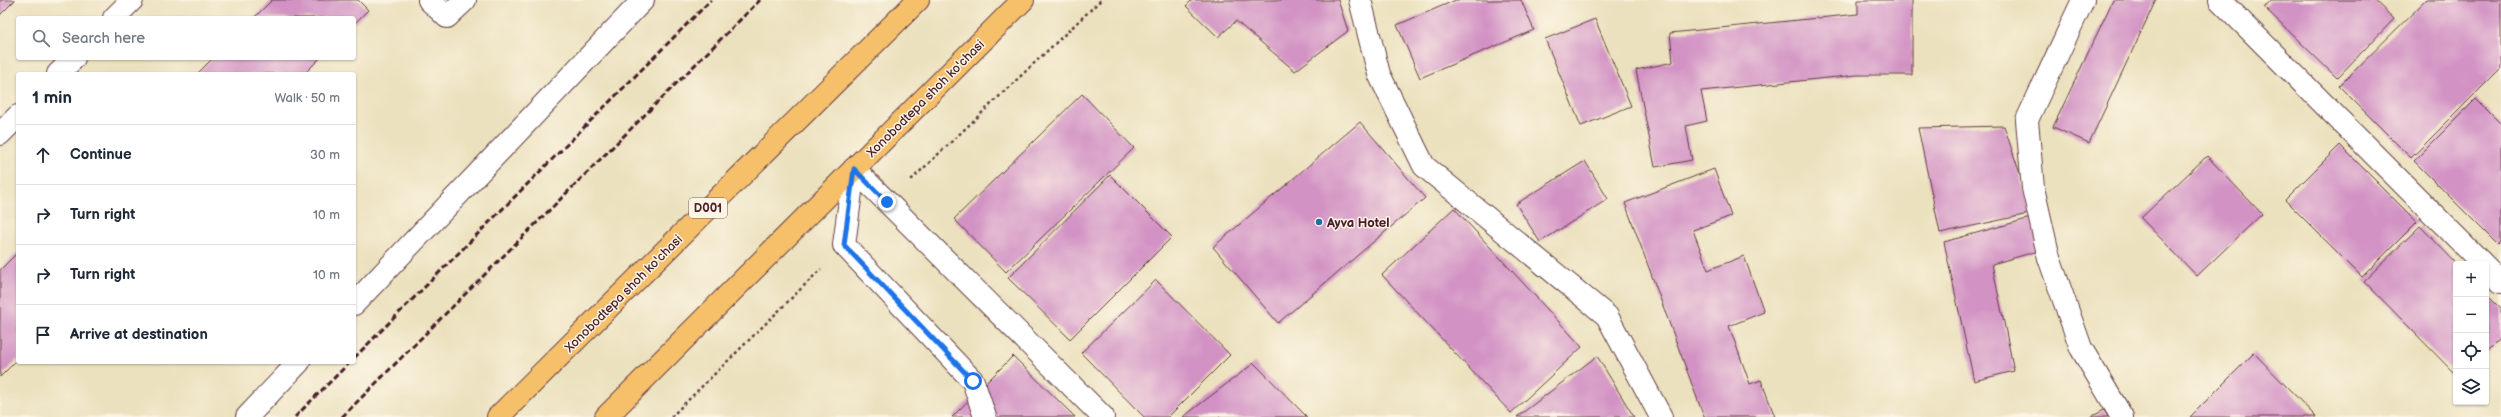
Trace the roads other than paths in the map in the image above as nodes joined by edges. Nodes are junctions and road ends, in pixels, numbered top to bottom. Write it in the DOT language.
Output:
graph roads {
  1 [pos="132,0"];
  2 [pos="429,0"];
  3 [pos="465,0"];
  4 [pos="643,0"];
  5 [pos="918,0"];
  6 [pos="1023,0"];
  7 [pos="1360,0"];
  8 [pos="2083,0"];
  9 [pos="2220,0"];
  10 [pos="116,16"];
  11 [pos="72,60"];
  12 [pos="60,72"];
  13 [pos="16,118"];
  14 [pos="0,134"];
  15 [pos="854,169"];
  16 [pos="2480,261"];
  17 [pos="2489,270"];
  18 [pos="2501,282"];
  19 [pos="356,302"];
  20 [pos="297,364"];
  21 [pos="247,417"];
  22 [pos="498,417"];
  23 [pos="606,417"];
  24 [pos="985,417"];
  25 [pos="1103,417"];
  26 [pos="1661,417"];
  27 [pos="2122,417"];
  1 -- 10 [label="street"];
  2 -- 3 [label="street"];
  4 -- 19 [label="street"];
  5 -- 22 [label="highway, Xonobodtepa shoh ko'chasi / D001"];
  6 -- 15 [label="highway, Xonobodtepa shoh ko'chasi"];
  7 -- 26 [label="street"];
  8 -- 27 [label="street"];
  9 -- 16 [label="street"];
  11 -- 12 [label="street"];
  13 -- 14 [label="street"];
  15 -- 23 [label="highway, Xonobodtepa shoh ko'chasi"];
  15 -- 24 [label="street"];
  15 -- 25 [label="street"];
  17 -- 18 [label="street"];
  20 -- 21 [label="street"];
}
